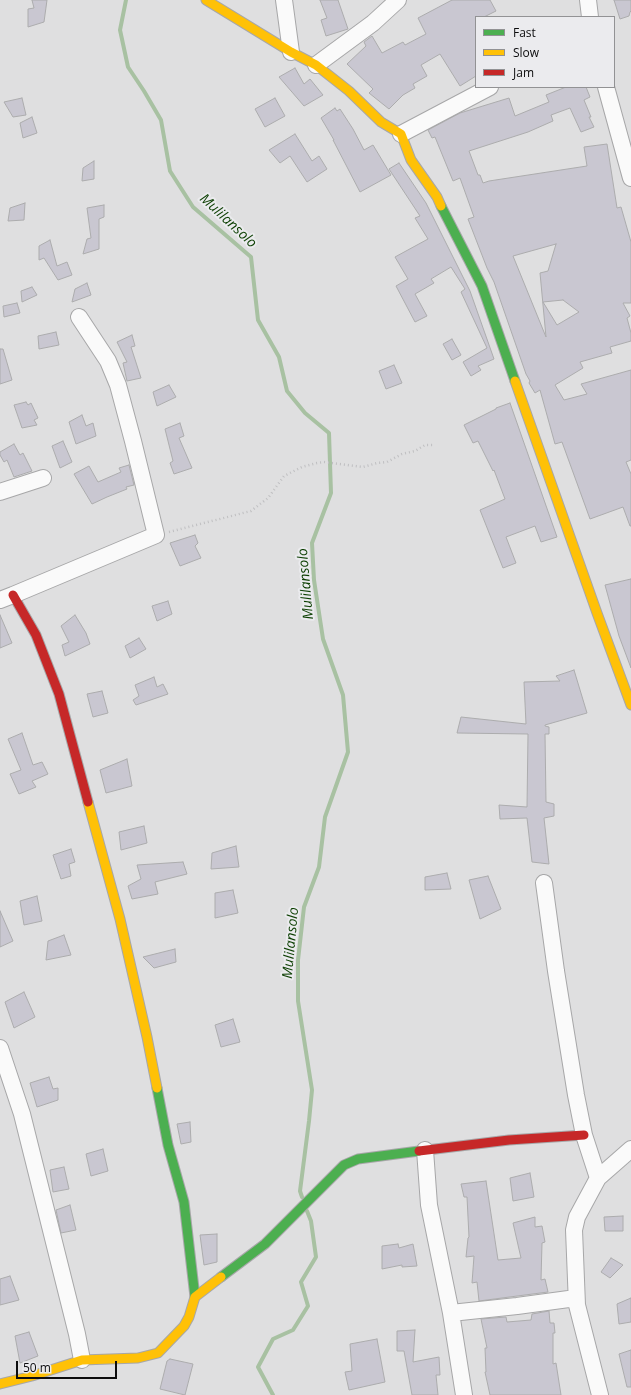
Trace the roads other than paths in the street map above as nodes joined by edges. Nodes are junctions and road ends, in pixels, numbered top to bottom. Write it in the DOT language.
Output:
graph roads {
  1 [pos="206,0"];
  2 [pos="284,0"];
  3 [pos="398,0"];
  4 [pos="588,0"];
  5 [pos="590,16"];
  6 [pos="291,52"];
  7 [pos="316,65"];
  8 [pos="488,88"];
  9 [pos="606,88"];
  10 [pos="401,134"];
  11 [pos="631,178"];
  12 [pos="79,317"];
  13 [pos="43,478"];
  14 [pos="0,492"];
  15 [pos="7,597"];
  16 [pos="631,705"];
  17 [pos="544,883"];
  18 [pos="0,1048"];
  19 [pos="584,1135"];
  20 [pos="631,1149"];
  21 [pos="425,1150"];
  22 [pos="598,1178"];
  23 [pos="195,1297"];
  24 [pos="576,1298"];
  25 [pos="451,1313"];
  26 [pos="82,1360"];
  27 [pos="0,1384"];
  28 [pos="464,1395"];
  29 [pos="600,1395"];
  1 -- 6 [label="street"];
  2 -- 6 [label="street"];
  3 -- 7 [label="street"];
  4 -- 5 [label="street"];
  6 -- 7 [label="street"];
  7 -- 10 [label="street"];
  8 -- 10 [label="street"];
  9 -- 11 [label="street"];
  10 -- 16 [label="street"];
  12 -- 15 [label="street"];
  13 -- 14 [label="street"];
  15 -- 23 [label="street"];
  17 -- 19 [label="street"];
  18 -- 26 [label="street"];
  19 -- 21 [label="street"];
  19 -- 22 [label="street"];
  20 -- 22 [label="street"];
  21 -- 23 [label="street"];
  21 -- 25 [label="street"];
  22 -- 24 [label="street"];
  23 -- 26 [label="street"];
  24 -- 25 [label="street"];
  24 -- 29 [label="street"];
  25 -- 28 [label="street"];
  26 -- 27 [label="street"];
}
